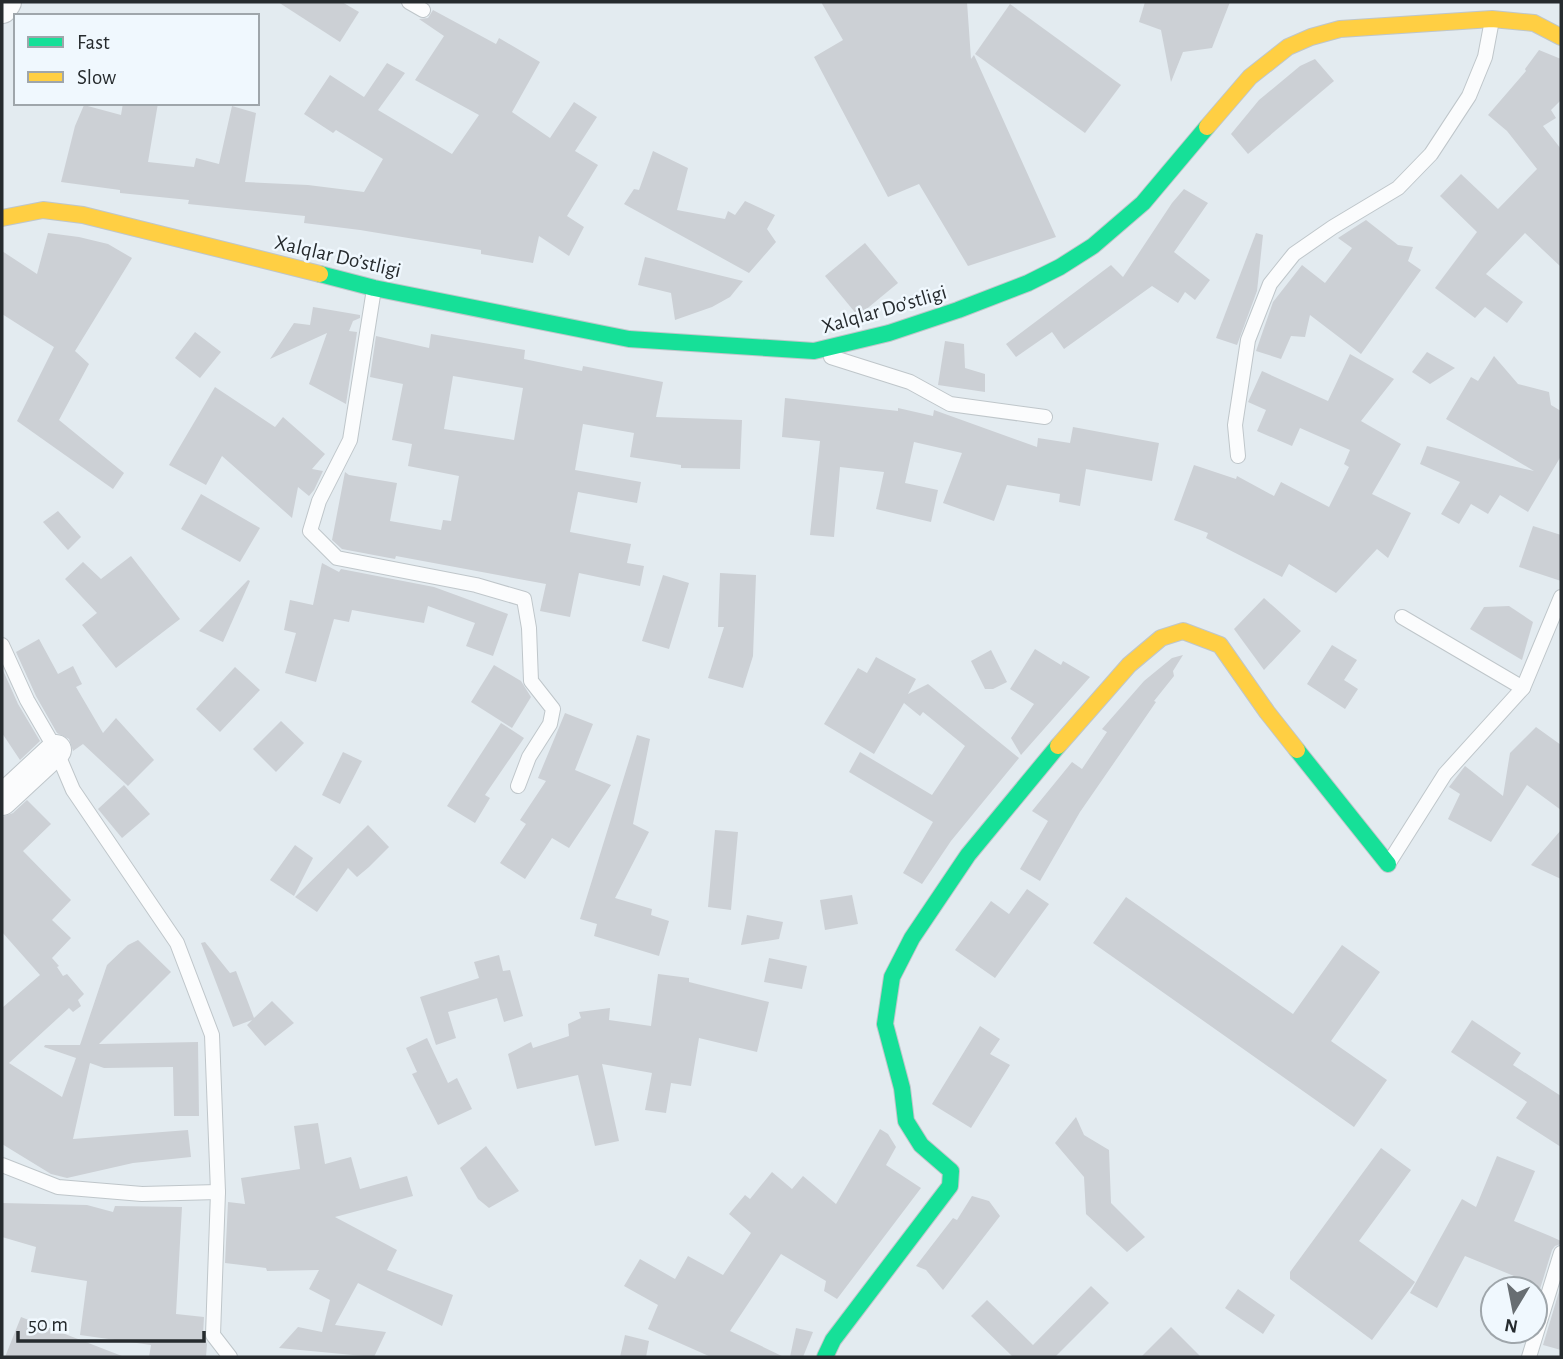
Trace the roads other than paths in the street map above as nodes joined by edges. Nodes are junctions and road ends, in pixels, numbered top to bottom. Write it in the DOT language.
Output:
graph roads {
  1 [pos="6,2"];
  2 [pos="408,2"];
  3 [pos="2,8"];
  4 [pos="423,10"];
  5 [pos="1492,19"];
  6 [pos="1561,37"];
  7 [pos="2,218"];
  8 [pos="374,288"];
  9 [pos="814,351"];
  10 [pos="1045,416"];
  11 [pos="1238,456"];
  12 [pos="1561,597"];
  13 [pos="1402,617"];
  14 [pos="2,645"];
  15 [pos="1522,688"];
  16 [pos="56,750"];
  17 [pos="518,786"];
  18 [pos="2,800"];
  19 [pos="1388,864"];
  20 [pos="2,1165"];
  21 [pos="218,1192"];
  22 [pos="1561,1253"];
  23 [pos="230,1357"];
  24 [pos="825,1357"];
  25 [pos="1529,1357"];
  1 -- 3 [label="street"];
  2 -- 4 [label="lane"];
  5 -- 6 [label="main road, Xalqlar Do’stligi"];
  5 -- 9 [label="main road, Xalqlar Do’stligi"];
  5 -- 11 [label="lane"];
  7 -- 8 [label="main road, Xalqlar Do’stligi"];
  8 -- 9 [label="main road, Xalqlar Do’stligi"];
  8 -- 17 [label="lane"];
  9 -- 10 [label="lane"];
  12 -- 15 [label="lane"];
  13 -- 15 [label="lane"];
  14 -- 16 [label="lane"];
  15 -- 19 [label="lane"];
  16 -- 18 [label="street"];
  16 -- 21 [label="lane"];
  19 -- 24 [label="main road"];
  20 -- 21 [label="lane"];
  21 -- 23 [label="lane"];
  22 -- 25 [label="lane"];
}
